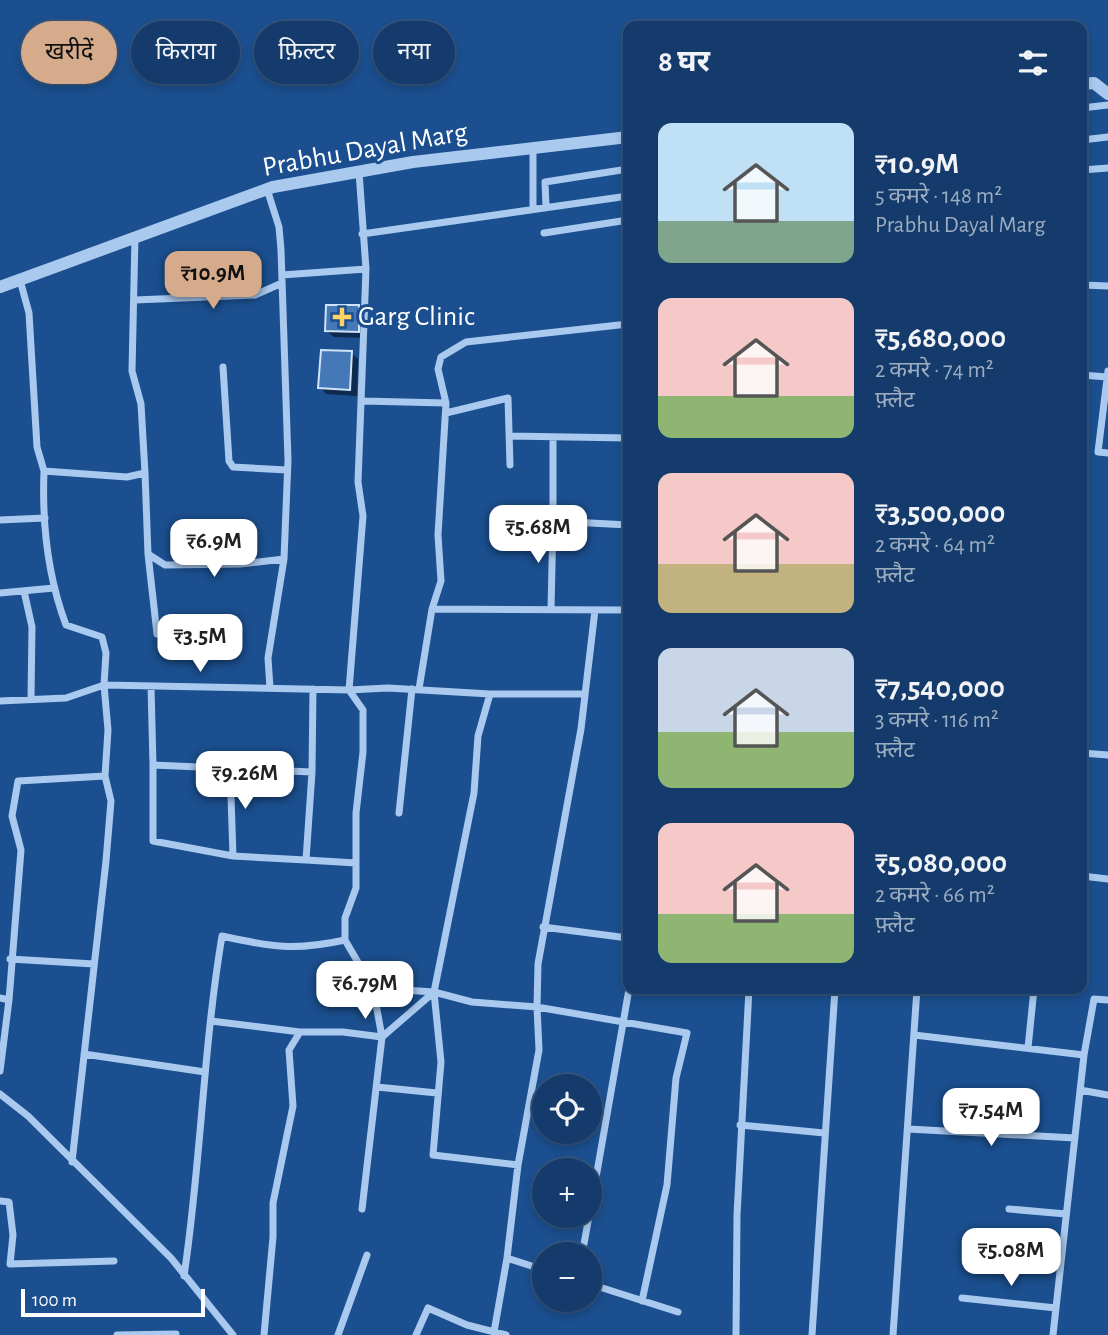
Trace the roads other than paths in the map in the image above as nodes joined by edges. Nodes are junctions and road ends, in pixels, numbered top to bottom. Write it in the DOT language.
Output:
graph roads {
  1 [pos="1087,84"];
  2 [pos="1108,94"];
  3 [pos="1108,105"];
  4 [pos="1087,107"];
  5 [pos="1108,137"];
  6 [pos="623,138"];
  7 [pos="1087,139"];
  8 [pos="533,148"];
  9 [pos="1108,168"];
  10 [pos="623,170"];
  11 [pos="1087,170"];
  12 [pos="359,172"];
  13 [pos="267,190"];
  14 [pos="623,198"];
  15 [pos="546,207"];
  16 [pos="533,209"];
  17 [pos="623,221"];
  18 [pos="544,233"];
  19 [pos="362,234"];
  20 [pos="135,237"];
  21 [pos="366,269"];
  22 [pos="282,279"];
  23 [pos="20,280"];
  24 [pos="1087,285"];
  25 [pos="1108,286"];
  26 [pos="0,287"];
  27 [pos="135,300"];
  28 [pos="623,325"];
  29 [pos="223,367"];
  30 [pos="1107,374"];
  31 [pos="1087,375"];
  32 [pos="362,401"];
  33 [pos="446,403"];
  34 [pos="446,413"];
  35 [pos="509,436"];
  36 [pos="553,437"];
  37 [pos="623,438"];
  38 [pos="1108,453"];
  39 [pos="510,466"];
  40 [pos="287,470"];
  41 [pos="44,471"];
  42 [pos="145,473"];
  43 [pos="45,518"];
  44 [pos="0,520"];
  45 [pos="553,521"];
  46 [pos="623,524"];
  47 [pos="149,554"];
  48 [pos="284,559"];
  49 [pos="54,588"];
  50 [pos="24,591"];
  51 [pos="0,593"];
  52 [pos="432,609"];
  53 [pos="551,609"];
  54 [pos="595,610"];
  55 [pos="623,610"];
  56 [pos="157,634"];
  57 [pos="104,684"];
  58 [pos="151,685"];
  59 [pos="270,688"];
  60 [pos="313,689"];
  61 [pos="416,689"];
  62 [pos="349,690"];
  63 [pos="490,694"];
  64 [pos="584,694"];
  65 [pos="31,699"];
  66 [pos="0,701"];
  67 [pos="1087,753"];
  68 [pos="1108,755"];
  69 [pos="153,765"];
  70 [pos="230,767"];
  71 [pos="312,772"];
  72 [pos="105,776"];
  73 [pos="399,813"];
  74 [pos="233,856"];
  75 [pos="306,860"];
  76 [pos="356,863"];
  77 [pos="1087,877"];
  78 [pos="1108,879"];
  79 [pos="543,927"];
  80 [pos="623,937"];
  81 [pos="345,940"];
  82 [pos="10,959"];
  83 [pos="94,964"];
  84 [pos="373,988"];
  85 [pos="434,992"];
  86 [pos="628,994"];
  87 [pos="748,994"];
  88 [pos="835,994"];
  89 [pos="917,994"];
  90 [pos="1033,994"];
  91 [pos="0,998"];
  92 [pos="9,1000"];
  93 [pos="1108,1000"];
  94 [pos="537,1007"];
  95 [pos="211,1021"];
  96 [pos="624,1021"];
  97 [pos="300,1032"];
  98 [pos="914,1035"];
  99 [pos="382,1037"];
  100 [pos="1028,1048"];
  101 [pos="84,1054"];
  102 [pos="1084,1055"];
  103 [pos="0,1071"];
  104 [pos="205,1072"];
  105 [pos="377,1087"];
  106 [pos="1080,1090"];
  107 [pos="437,1093"];
  108 [pos="0,1094"];
  109 [pos="1108,1095"];
  110 [pos="740,1125"];
  111 [pos="908,1129"];
  112 [pos="824,1133"];
  113 [pos="1075,1138"];
  114 [pos="599,1158"];
  115 [pos="72,1162"];
  116 [pos="518,1165"];
  117 [pos="0,1201"];
  118 [pos="362,1209"];
  119 [pos="1009,1209"];
  120 [pos="1066,1214"];
  121 [pos="367,1255"];
  122 [pos="507,1258"];
  123 [pos="114,1261"];
  124 [pos="0,1264"];
  125 [pos="10,1264"];
  126 [pos="532,1266"];
  127 [pos="184,1276"];
  128 [pos="602,1288"];
  129 [pos="962,1298"];
  130 [pos="642,1301"];
  131 [pos="1056,1308"];
  132 [pos="678,1312"];
  133 [pos="494,1332"];
  134 [pos="177,1334"];
  135 [pos="117,1335"];
  136 [pos="233,1335"];
  137 [pos="264,1335"];
  138 [pos="338,1335"];
  139 [pos="416,1335"];
  140 [pos="506,1335"];
  141 [pos="736,1335"];
  142 [pos="812,1335"];
  143 [pos="893,1335"];
  144 [pos="1054,1335"];
  1 -- 2 [label="street"];
  3 -- 4 [label="street"];
  5 -- 7 [label="street"];
  6 -- 8 [label="street, Prabhu Dayal Marg"];
  8 -- 12 [label="street, Prabhu Dayal Marg"];
  8 -- 16 [label="street"];
  9 -- 11 [label="street"];
  10 -- 15 [label="street"];
  12 -- 13 [label="street, Prabhu Dayal Marg"];
  12 -- 19 [label="street"];
  13 -- 20 [label="street, Prabhu Dayal Marg"];
  13 -- 22 [label="street"];
  14 -- 15 [label="street"];
  15 -- 16 [label="street"];
  16 -- 19 [label="street"];
  17 -- 18 [label="street"];
  19 -- 21 [label="street"];
  20 -- 23 [label="street, Prabhu Dayal Marg"];
  20 -- 27 [label="street"];
  21 -- 22 [label="street"];
  21 -- 32 [label="street"];
  22 -- 27 [label="street"];
  22 -- 40 [label="street"];
  23 -- 26 [label="street, Prabhu Dayal Marg"];
  23 -- 41 [label="street"];
  24 -- 25 [label="street"];
  27 -- 42 [label="street"];
  28 -- 33 [label="street"];
  29 -- 40 [label="street"];
  30 -- 31 [label="street"];
  30 -- 38 [label="street"];
  32 -- 33 [label="street"];
  32 -- 62 [label="street"];
  33 -- 34 [label="street"];
  34 -- 35 [label="street"];
  34 -- 52 [label="street"];
  35 -- 36 [label="street"];
  35 -- 39 [label="street"];
  36 -- 37 [label="street"];
  36 -- 45 [label="street"];
  40 -- 48 [label="street"];
  41 -- 42 [label="street"];
  41 -- 43 [label="street"];
  42 -- 47 [label="street"];
  43 -- 44 [label="street"];
  43 -- 49 [label="street"];
  45 -- 46 [label="street"];
  45 -- 53 [label="street"];
  47 -- 48 [label="street"];
  47 -- 56 [label="street"];
  48 -- 59 [label="street"];
  49 -- 50 [label="street"];
  49 -- 57 [label="street"];
  50 -- 51 [label="street"];
  50 -- 65 [label="street"];
  52 -- 53 [label="street"];
  52 -- 61 [label="street"];
  53 -- 54 [label="street"];
  54 -- 55 [label="street"];
  54 -- 64 [label="street"];
  57 -- 58 [label="street"];
  57 -- 65 [label="street"];
  57 -- 72 [label="street"];
  58 -- 59 [label="street"];
  58 -- 69 [label="street"];
  59 -- 60 [label="street"];
  60 -- 62 [label="street"];
  60 -- 71 [label="street"];
  61 -- 62 [label="street"];
  61 -- 63 [label="street"];
  61 -- 73 [label="street"];
  62 -- 76 [label="street"];
  63 -- 64 [label="street"];
  63 -- 85 [label="street"];
  64 -- 79 [label="street"];
  65 -- 66 [label="street"];
  67 -- 68 [label="street"];
  69 -- 70 [label="street"];
  69 -- 74 [label="street"];
  70 -- 71 [label="street"];
  70 -- 74 [label="street"];
  71 -- 75 [label="street"];
  72 -- 82 [label="street"];
  72 -- 83 [label="street"];
  74 -- 75 [label="street"];
  75 -- 76 [label="street"];
  76 -- 81 [label="street"];
  77 -- 78 [label="street"];
  79 -- 80 [label="street"];
  79 -- 94 [label="street"];
  81 -- 84 [label="street"];
  81 -- 95 [label="street"];
  82 -- 83 [label="street"];
  82 -- 92 [label="street"];
  83 -- 101 [label="street"];
  84 -- 85 [label="street"];
  84 -- 99 [label="street"];
  85 -- 94 [label="street"];
  85 -- 99 [label="street"];
  85 -- 107 [label="street"];
  86 -- 96 [label="street"];
  87 -- 110 [label="street"];
  88 -- 112 [label="street"];
  89 -- 98 [label="street"];
  90 -- 100 [label="street"];
  91 -- 92 [label="street"];
  92 -- 103 [label="street"];
  93 -- 102 [label="street"];
  94 -- 96 [label="street"];
  94 -- 116 [label="street"];
  95 -- 97 [label="street"];
  95 -- 104 [label="street"];
  96 -- 114 [label="street"];
  96 -- 130 [label="street"];
  97 -- 99 [label="street"];
  97 -- 137 [label="street"];
  98 -- 100 [label="street"];
  98 -- 111 [label="street"];
  99 -- 105 [label="street"];
  100 -- 102 [label="street"];
  101 -- 104 [label="street"];
  101 -- 115 [label="street"];
  102 -- 106 [label="street"];
  104 -- 127 [label="street"];
  105 -- 107 [label="street"];
  105 -- 118 [label="street"];
  106 -- 109 [label="street"];
  106 -- 113 [label="street"];
  107 -- 116 [label="street"];
  108 -- 115 [label="street"];
  110 -- 112 [label="street"];
  110 -- 141 [label="street"];
  111 -- 113 [label="street"];
  111 -- 143 [label="street"];
  112 -- 142 [label="street"];
  113 -- 120 [label="street"];
  115 -- 127 [label="street"];
  116 -- 122 [label="street"];
  117 -- 125 [label="street"];
  119 -- 120 [label="street"];
  120 -- 131 [label="street"];
  121 -- 138 [label="street"];
  122 -- 126 [label="street"];
  122 -- 133 [label="street"];
  123 -- 125 [label="street"];
  124 -- 125 [label="street"];
  127 -- 136 [label="street"];
  128 -- 130 [label="street"];
  129 -- 131 [label="street"];
  130 -- 132 [label="street"];
  131 -- 144 [label="street"];
  133 -- 139 [label="street"];
  133 -- 140 [label="street"];
  134 -- 135 [label="street"];
}
